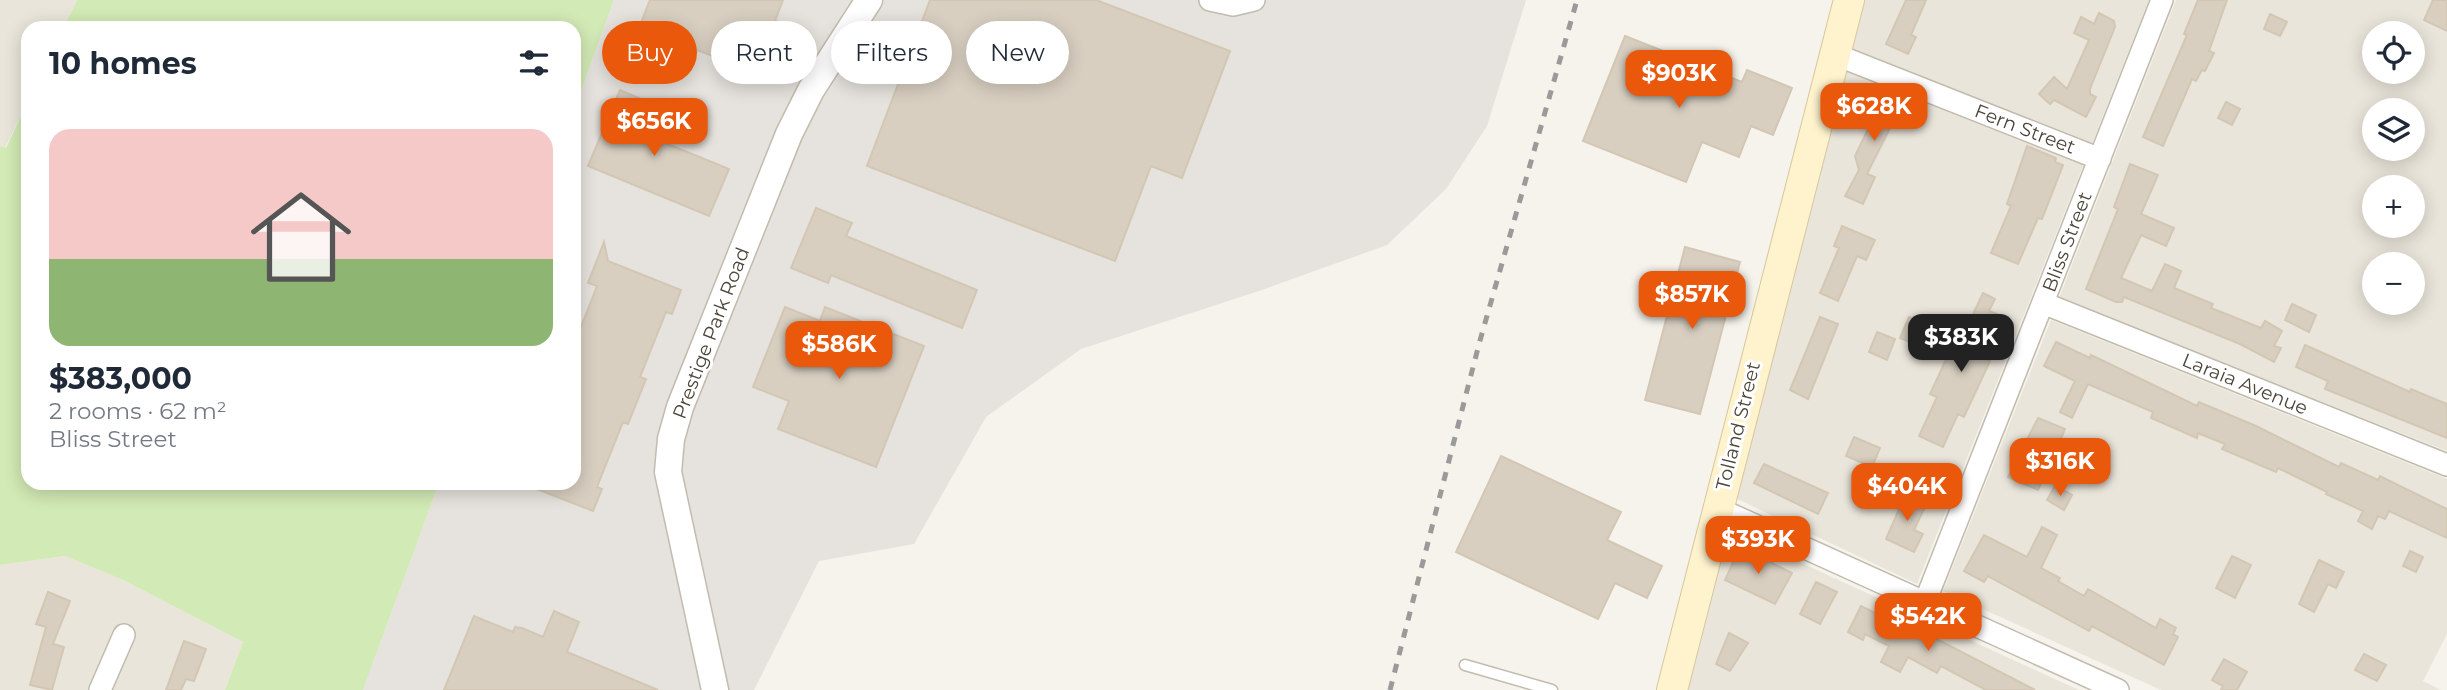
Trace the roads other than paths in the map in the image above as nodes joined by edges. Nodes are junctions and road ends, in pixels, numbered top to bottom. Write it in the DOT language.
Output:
graph roads {
  1 [pos="869,0"];
  2 [pos="1210,0"];
  3 [pos="1254,0"];
  4 [pos="1849,0"];
  5 [pos="2162,0"];
  6 [pos="1834,54"];
  7 [pos="2099,159"];
  8 [pos="2043,303"];
  9 [pos="2447,465"];
  10 [pos="1717,508"];
  11 [pos="1925,602"];
  12 [pos="124,635"];
  13 [pos="1465,665"];
  14 [pos="100,690"];
  15 [pos="715,690"];
  16 [pos="1552,690"];
  17 [pos="1672,690"];
  18 [pos="2119,690"];
  1 -- 15 [label="street, Prestige Park Road"];
  2 -- 3 [label="street"];
  4 -- 6 [label="main road, Tolland Street"];
  5 -- 7 [label="street, Bliss Street"];
  6 -- 7 [label="street, Fern Street"];
  6 -- 10 [label="main road, Tolland Street"];
  7 -- 8 [label="street, Bliss Street"];
  8 -- 9 [label="street, Laraia Avenue"];
  8 -- 11 [label="street, Bliss Street"];
  10 -- 11 [label="street"];
  10 -- 17 [label="main road, Tolland Street"];
  11 -- 18 [label="street"];
  12 -- 14 [label="street"];
  13 -- 16 [label="lane"];
}
